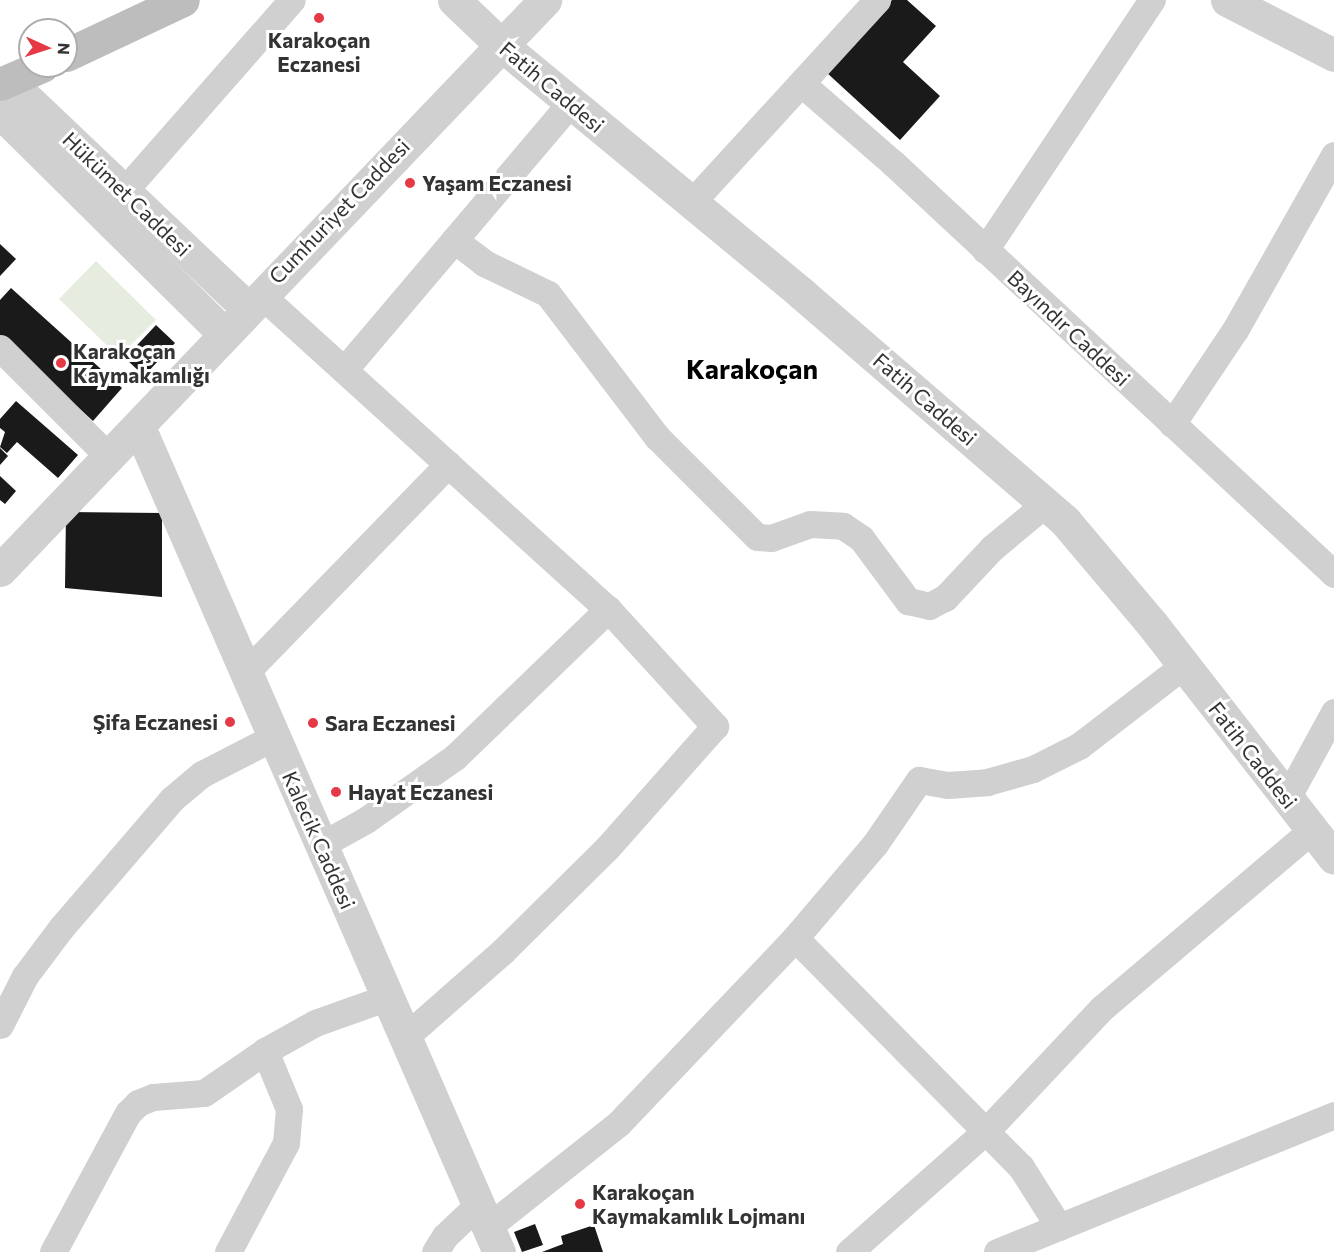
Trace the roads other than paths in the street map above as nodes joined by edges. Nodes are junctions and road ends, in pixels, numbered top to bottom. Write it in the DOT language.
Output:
graph roads {
  1 [pos="183,0"];
  2 [pos="292,0"];
  3 [pos="454,0"];
  4 [pos="545,0"];
  5 [pos="877,0"];
  6 [pos="1152,0"];
  7 [pos="1227,0"];
  8 [pos="499,44"];
  9 [pos="78,49"];
  10 [pos="1334,55"];
  11 [pos="18,77"];
  12 [pos="4,83"];
  13 [pos="802,84"];
  14 [pos="571,102"];
  15 [pos="0,112"];
  16 [pos="1334,155"];
  17 [pos="124,191"];
  18 [pos="692,202"];
  19 [pos="454,240"];
  20 [pos="985,250"];
  21 [pos="253,301"];
  22 [pos="223,333"];
  23 [pos="0,348"];
  24 [pos="344,370"];
  25 [pos="1172,424"];
  26 [pos="139,427"];
  27 [pos="110,458"];
  28 [pos="448,464"];
  29 [pos="1045,504"];
  30 [pos="0,570"];
  31 [pos="1334,574"];
  32 [pos="608,609"];
  33 [pos="1184,665"];
  34 [pos="246,672"];
  35 [pos="1334,712"];
  36 [pos="274,737"];
  37 [pos="1287,798"];
  38 [pos="1312,830"];
  39 [pos="321,845"];
  40 [pos="1334,858"];
  41 [pos="795,938"];
  42 [pos="388,997"];
  43 [pos="0,1024"];
  44 [pos="405,1037"];
  45 [pos="265,1051"];
  46 [pos="1334,1115"];
  47 [pos="986,1131"];
  48 [pos="1059,1227"];
  49 [pos="488,1228"];
  50 [pos="1037,1245"];
  51 [pos="53,1252"];
  52 [pos="228,1252"];
  53 [pos="435,1252"];
  54 [pos="849,1252"];
  55 [pos="997,1252"];
  1 -- 9 [label="main road"];
  2 -- 17 [label="street"];
  3 -- 8 [label="street, Fatih Caddesi"];
  4 -- 8 [label="street, Cumhuriyet Caddesi"];
  5 -- 13 [label="street"];
  6 -- 20 [label="street"];
  7 -- 10 [label="street"];
  8 -- 14 [label="street, Fatih Caddesi"];
  8 -- 21 [label="street, Cumhuriyet Caddesi"];
  11 -- 12 [label="main road"];
  12 -- 17 [label="street, Hükümet Caddesi"];
  13 -- 18 [label="street"];
  13 -- 20 [label="street, Bayındır Caddesi"];
  14 -- 18 [label="street, Fatih Caddesi"];
  14 -- 19 [label="street"];
  15 -- 22 [label="street"];
  16 -- 25 [label="street"];
  17 -- 21 [label="street, Hükümet Caddesi"];
  18 -- 29 [label="street, Fatih Caddesi"];
  19 -- 24 [label="street"];
  19 -- 29 [label="street"];
  20 -- 25 [label="street, Bayındır Caddesi"];
  21 -- 22 [label="street, Cumhuriyet Caddesi"];
  21 -- 24 [label="street"];
  22 -- 26 [label="street, Cumhuriyet Caddesi"];
  23 -- 27 [label="street"];
  24 -- 28 [label="street"];
  25 -- 31 [label="street, Bayındır Caddesi"];
  26 -- 27 [label="street, Cumhuriyet Caddesi"];
  26 -- 34 [label="street, Kalecik Caddesi"];
  27 -- 30 [label="street, Cumhuriyet Caddesi"];
  28 -- 32 [label="street"];
  28 -- 34 [label="street"];
  29 -- 33 [label="street, Fatih Caddesi"];
  32 -- 39 [label="street"];
  32 -- 44 [label="street"];
  33 -- 37 [label="street, Fatih Caddesi"];
  33 -- 41 [label="street"];
  34 -- 36 [label="street, Kalecik Caddesi"];
  35 -- 37 [label="street"];
  36 -- 39 [label="street, Kalecik Caddesi"];
  36 -- 43 [label="street"];
  37 -- 38 [label="street, Fatih Caddesi"];
  38 -- 40 [label="street, Fatih Caddesi"];
  38 -- 47 [label="street"];
  39 -- 42 [label="street, Kalecik Caddesi"];
  41 -- 47 [label="street"];
  41 -- 49 [label="street"];
  42 -- 44 [label="street, Kalecik Caddesi"];
  42 -- 45 [label="street"];
  44 -- 49 [label="street, Kalecik Caddesi"];
  45 -- 51 [label="street"];
  45 -- 52 [label="street"];
  46 -- 48 [label="street"];
  47 -- 48 [label="street"];
  47 -- 54 [label="street"];
  48 -- 50 [label="street"];
  49 -- 53 [label="street"];
  50 -- 55 [label="street"];
}
